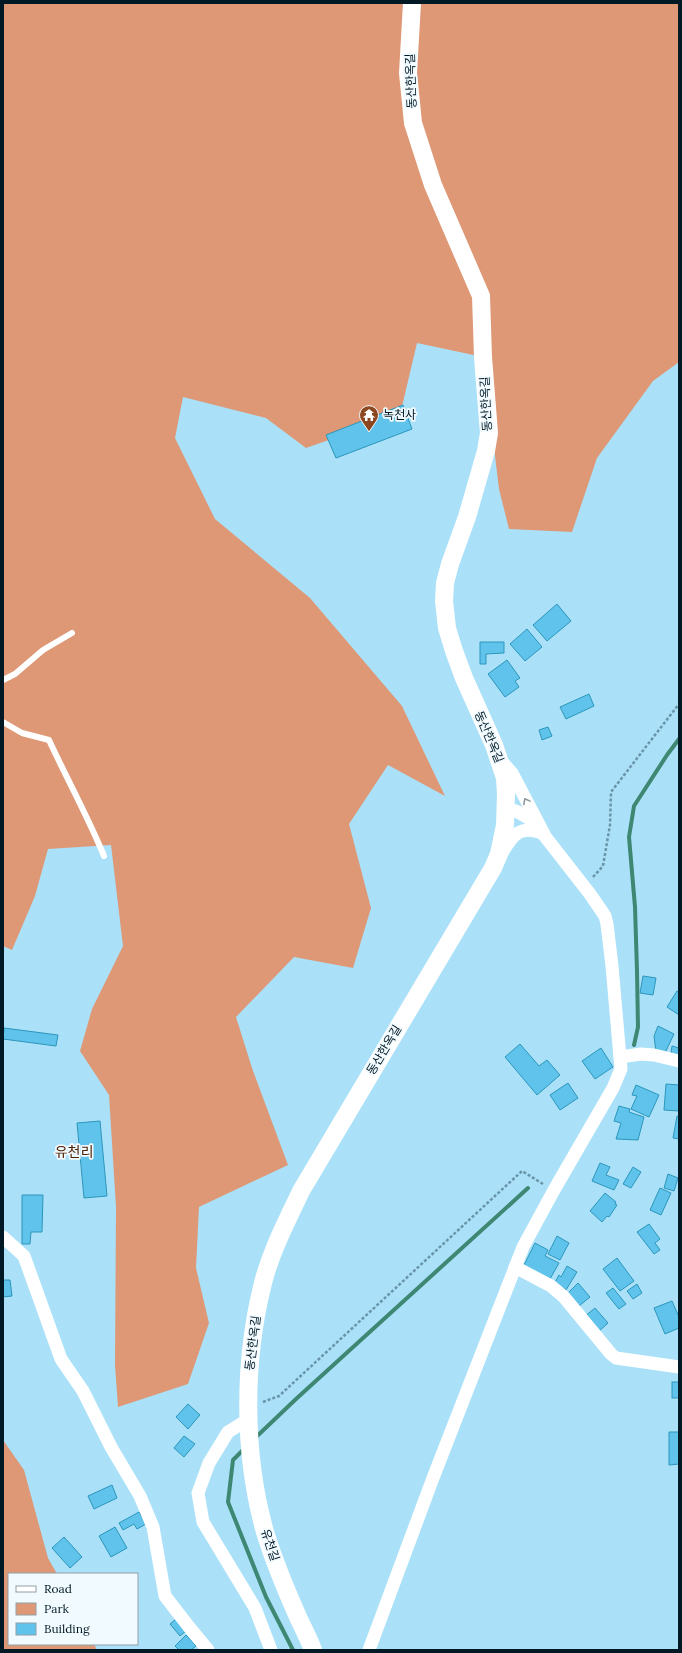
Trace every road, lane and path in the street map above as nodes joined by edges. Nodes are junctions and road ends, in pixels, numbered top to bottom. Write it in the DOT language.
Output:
graph roads {
  1 [pos="412,3"];
  2 [pos="72,633"];
  3 [pos="3,680"];
  4 [pos="679,704"];
  5 [pos="3,722"];
  6 [pos="498,756"];
  7 [pos="506,808"];
  8 [pos="544,834"];
  9 [pos="104,856"];
  10 [pos="493,868"];
  11 [pos="584,886"];
  12 [pos="620,1057"];
  13 [pos="679,1061"];
  14 [pos="554,1190"];
  15 [pos="3,1238"];
  16 [pos="515,1267"];
  17 [pos="679,1367"];
  18 [pos="249,1419"];
  19 [pos="313,1648"];
  20 [pos="208,1650"];
  21 [pos="271,1650"];
  22 [pos="369,1650"];
  1 -- 6 [label="street, 동산한옥길"];
  2 -- 3 [label="lane"];
  4 -- 11 [label="path"];
  5 -- 9 [label="lane"];
  6 -- 7 [label="street, 동산한옥길"];
  8 -- 6 [label="street, one-way"];
  7 -- 8 [label="street"];
  7 -- 10 [label="street, 동산한옥길"];
  8 -- 10 [label="street"];
  8 -- 11 [label="street"];
  10 -- 18 [label="street, 동산한옥길"];
  11 -- 12 [label="street"];
  12 -- 13 [label="street"];
  12 -- 14 [label="street"];
  14 -- 16 [label="street"];
  14 -- 18 [label="path"];
  15 -- 20 [label="street"];
  16 -- 17 [label="street"];
  16 -- 22 [label="street"];
  18 -- 19 [label="street, 유천길"];
  18 -- 21 [label="street"];
}
